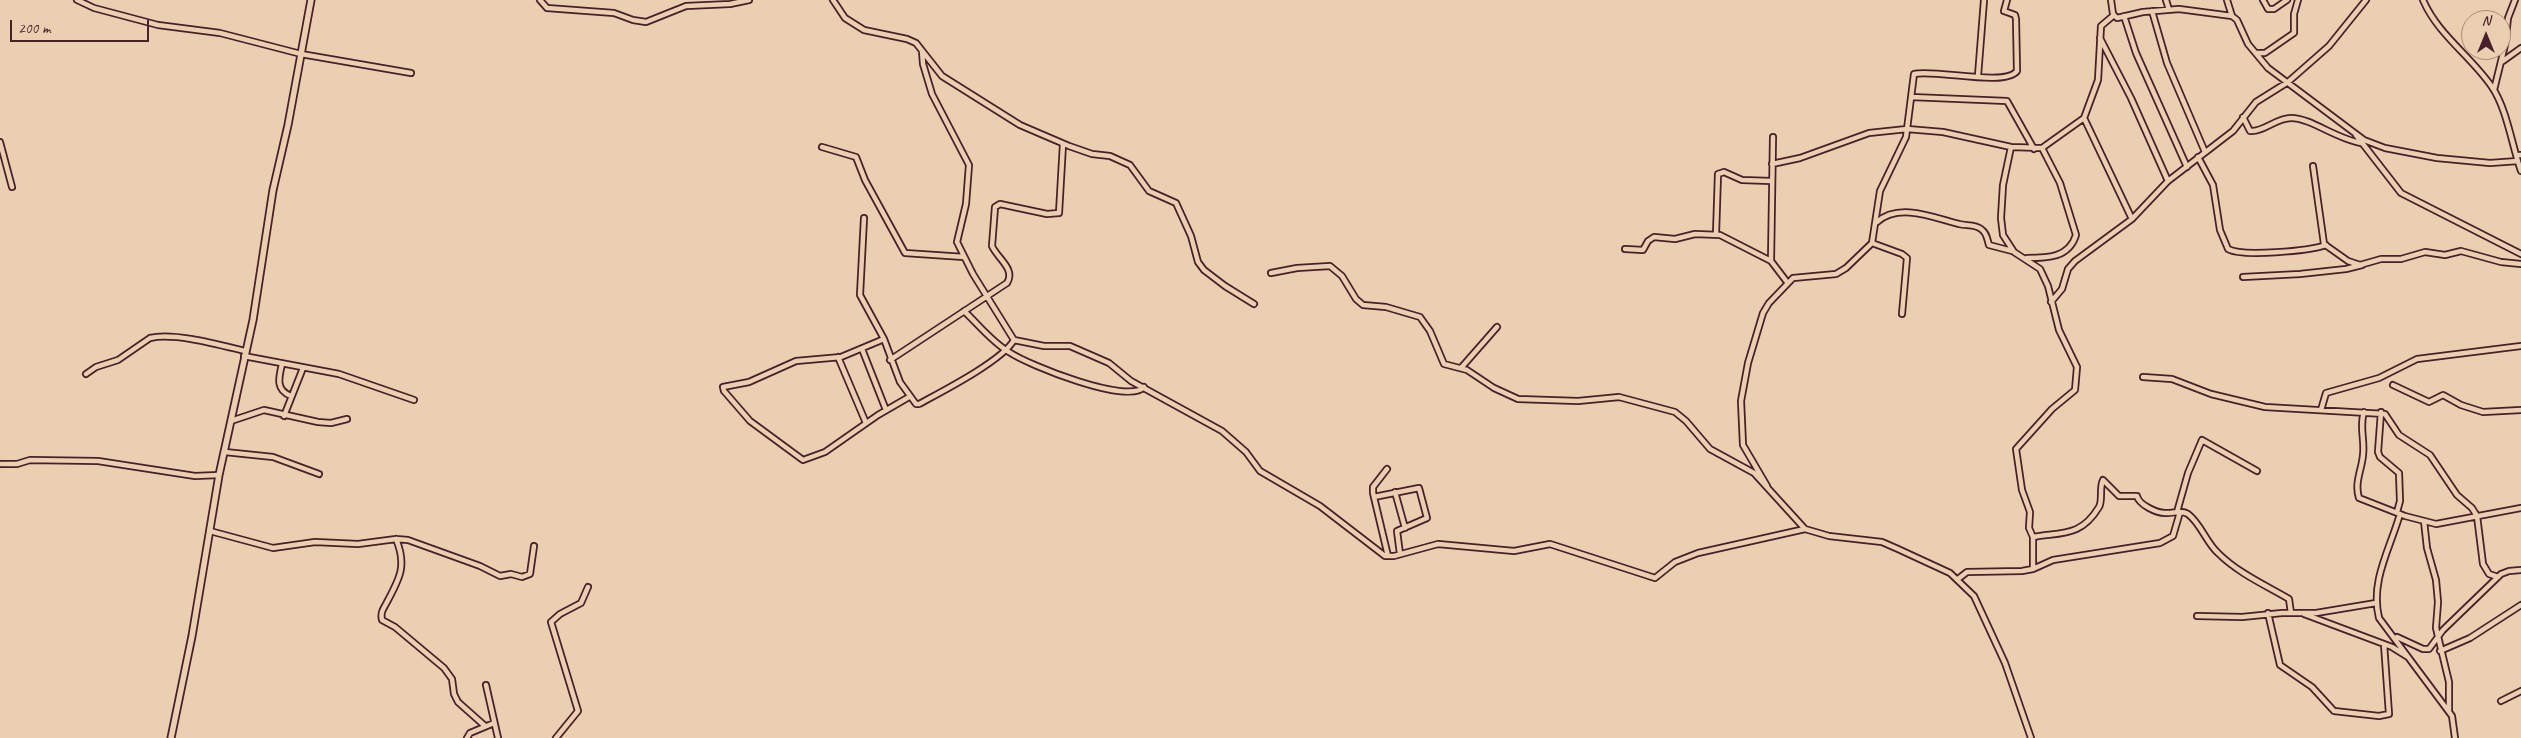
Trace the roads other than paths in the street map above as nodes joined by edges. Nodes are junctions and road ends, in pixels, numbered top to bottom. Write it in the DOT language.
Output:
graph roads {
  1 [pos="77,0"];
  2 [pos="311,0"];
  3 [pos="540,0"];
  4 [pos="749,0"];
  5 [pos="833,0"];
  6 [pos="1984,0"];
  7 [pos="2007,0"];
  8 [pos="2111,0"];
  9 [pos="2166,0"];
  10 [pos="2227,0"];
  11 [pos="2263,0"];
  12 [pos="2287,0"];
  13 [pos="2298,0"];
  14 [pos="2366,0"];
  15 [pos="2424,0"];
  16 [pos="2514,0"];
  17 [pos="2169,10"];
  18 [pos="2152,11"];
  19 [pos="2114,16"];
  20 [pos="2124,16"];
  21 [pos="2232,16"];
  22 [pos="2100,36"];
  23 [pos="2521,48"];
  24 [pos="922,51"];
  25 [pos="2256,53"];
  26 [pos="301,54"];
  27 [pos="2501,64"];
  28 [pos="412,73"];
  29 [pos="1978,76"];
  30 [pos="2288,82"];
  31 [pos="2494,90"];
  32 [pos="1911,97"];
  33 [pos="2243,117"];
  34 [pos="2084,118"];
  35 [pos="1907,129"];
  36 [pos="2354,132"];
  37 [pos="1773,137"];
  38 [pos="0,142"];
  39 [pos="2361,143"];
  40 [pos="1063,144"];
  41 [pos="822,147"];
  42 [pos="2011,147"];
  43 [pos="2042,148"];
  44 [pos="2034,150"];
  45 [pos="2205,152"];
  46 [pos="2198,157"];
  47 [pos="2518,161"];
  48 [pos="1772,164"];
  49 [pos="2313,166"];
  50 [pos="2187,167"];
  51 [pos="2521,171"];
  52 [pos="1771,181"];
  53 [pos="2168,181"];
  54 [pos="12,187"];
  55 [pos="864,218"];
  56 [pos="2132,219"];
  57 [pos="1877,222"];
  58 [pos="1716,234"];
  59 [pos="1872,243"];
  60 [pos="2326,245"];
  61 [pos="1625,250"];
  62 [pos="2014,252"];
  63 [pos="2521,254"];
  64 [pos="964,257"];
  65 [pos="2023,257"];
  66 [pos="1771,261"];
  67 [pos="2363,264"];
  68 [pos="2521,264"];
  69 [pos="1270,273"];
  70 [pos="2243,277"];
  71 [pos="1787,282"];
  72 [pos="985,296"];
  73 [pos="2051,302"];
  74 [pos="1254,304"];
  75 [pos="964,311"];
  76 [pos="1902,314"];
  77 [pos="1497,327"];
  78 [pos="884,339"];
  79 [pos="1014,340"];
  80 [pos="2521,346"];
  81 [pos="862,349"];
  82 [pos="1006,350"];
  83 [pos="244,354"];
  84 [pos="838,357"];
  85 [pos="890,360"];
  86 [pos="282,364"];
  87 [pos="303,368"];
  88 [pos="1462,368"];
  89 [pos="86,374"];
  90 [pos="2143,377"];
  91 [pos="2393,385"];
  92 [pos="1144,387"];
  93 [pos="290,396"];
  94 [pos="909,397"];
  95 [pos="414,400"];
  96 [pos="886,410"];
  97 [pos="2321,410"];
  98 [pos="2521,410"];
  99 [pos="2364,412"];
  100 [pos="2381,412"];
  101 [pos="284,416"];
  102 [pos="347,419"];
  103 [pos="231,421"];
  104 [pos="866,422"];
  105 [pos="225,452"];
  106 [pos="0,464"];
  107 [pos="1387,469"];
  108 [pos="2257,471"];
  109 [pos="319,474"];
  110 [pos="219,475"];
  111 [pos="1768,486"];
  112 [pos="1395,492"];
  113 [pos="1374,497"];
  114 [pos="2521,504"];
  115 [pos="2521,508"];
  116 [pos="2515,510"];
  117 [pos="2179,512"];
  118 [pos="2399,513"];
  119 [pos="2478,516"];
  120 [pos="2424,521"];
  121 [pos="1405,528"];
  122 [pos="1804,529"];
  123 [pos="210,531"];
  124 [pos="2034,537"];
  125 [pos="396,539"];
  126 [pos="534,546"];
  127 [pos="1400,554"];
  128 [pos="1388,556"];
  129 [pos="2033,569"];
  130 [pos="2521,570"];
  131 [pos="2498,577"];
  132 [pos="1958,579"];
  133 [pos="588,587"];
  134 [pos="2376,602"];
  135 [pos="2521,605"];
  136 [pos="2291,612"];
  137 [pos="2268,613"];
  138 [pos="2301,613"];
  139 [pos="2197,616"];
  140 [pos="2393,636"];
  141 [pos="2438,639"];
  142 [pos="2384,644"];
  143 [pos="2440,651"];
  144 [pos="2413,662"];
  145 [pos="486,685"];
  146 [pos="2521,691"];
  147 [pos="2501,701"];
  148 [pos="2449,712"];
  149 [pos="494,723"];
  150 [pos="485,726"];
  151 [pos="171,738"];
  152 [pos="467,738"];
  153 [pos="498,738"];
  154 [pos="556,738"];
  155 [pos="2032,738"];
  156 [pos="2456,738"];
  1 -- 26 [label="street"];
  2 -- 26 [label="main road"];
  3 -- 4 [label="street"];
  5 -- 24 [label="street"];
  6 -- 29 [label="street"];
  7 -- 29 [label="street"];
  8 -- 19 [label="street"];
  9 -- 17 [label="street"];
  10 -- 21 [label="street"];
  11 -- 12 [label="street"];
  13 -- 25 [label="street"];
  14 -- 30 [label="street"];
  15 -- 31 [label="street"];
  16 -- 27 [label="street"];
  17 -- 18 [label="street"];
  17 -- 21 [label="street"];
  18 -- 20 [label="street"];
  18 -- 45 [label="street"];
  19 -- 20 [label="street"];
  19 -- 22 [label="street"];
  20 -- 50 [label="street"];
  21 -- 25 [label="street"];
  22 -- 34 [label="street"];
  22 -- 53 [label="street"];
  23 -- 27 [label="street"];
  24 -- 40 [label="street"];
  24 -- 64 [label="street"];
  25 -- 30 [label="street"];
  26 -- 28 [label="street"];
  26 -- 83 [label="main road"];
  27 -- 31 [label="street"];
  29 -- 32 [label="street"];
  30 -- 33 [label="street"];
  30 -- 36 [label="street"];
  31 -- 47 [label="street"];
  32 -- 35 [label="street"];
  32 -- 44 [label="street"];
  33 -- 39 [label="street"];
  33 -- 45 [label="street"];
  34 -- 43 [label="street"];
  34 -- 56 [label="street"];
  35 -- 42 [label="street"];
  35 -- 48 [label="street"];
  35 -- 57 [label="street"];
  36 -- 39 [label="street"];
  36 -- 47 [label="street"];
  37 -- 48 [label="street"];
  38 -- 54 [label="street"];
  39 -- 63 [label="street"];
  40 -- 72 [label="street"];
  40 -- 74 [label="street"];
  41 -- 64 [label="street"];
  42 -- 44 [label="street"];
  42 -- 62 [label="street"];
  43 -- 44 [label="street"];
  43 -- 65 [label="street"];
  45 -- 46 [label="street"];
  46 -- 50 [label="street"];
  46 -- 60 [label="street"];
  47 -- 51 [label="street"];
  48 -- 52 [label="street"];
  49 -- 60 [label="street"];
  50 -- 53 [label="street"];
  52 -- 58 [label="street"];
  52 -- 66 [label="street"];
  53 -- 56 [label="street"];
  55 -- 78 [label="street"];
  56 -- 73 [label="street"];
  57 -- 59 [label="street"];
  57 -- 62 [label="street"];
  58 -- 61 [label="street"];
  58 -- 66 [label="street"];
  59 -- 71 [label="street"];
  59 -- 76 [label="street"];
  60 -- 67 [label="street"];
  62 -- 65 [label="street"];
  64 -- 72 [label="street"];
  65 -- 73 [label="street"];
  66 -- 71 [label="street"];
  67 -- 68 [label="street"];
  67 -- 70 [label="street"];
  69 -- 88 [label="street"];
  71 -- 111 [label="street"];
  72 -- 75 [label="street"];
  72 -- 79 [label="street"];
  73 -- 124 [label="street"];
  75 -- 82 [label="street"];
  75 -- 85 [label="street"];
  77 -- 88 [label="street"];
  78 -- 81 [label="street"];
  78 -- 85 [label="street"];
  79 -- 82 [label="street"];
  79 -- 92 [label="street"];
  80 -- 97 [label="street"];
  81 -- 84 [label="street"];
  81 -- 96 [label="street"];
  82 -- 92 [label="street"];
  82 -- 94 [label="street"];
  83 -- 86 [label="street"];
  83 -- 89 [label="street"];
  83 -- 103 [label="main road"];
  84 -- 104 [label="street"];
  84 -- 104 [label="street"];
  85 -- 94 [label="street"];
  86 -- 87 [label="street"];
  86 -- 93 [label="street"];
  87 -- 93 [label="street"];
  87 -- 95 [label="street"];
  88 -- 111 [label="street"];
  90 -- 97 [label="street"];
  91 -- 98 [label="street"];
  92 -- 128 [label="street"];
  93 -- 101 [label="street"];
  94 -- 96 [label="street"];
  96 -- 104 [label="street"];
  97 -- 99 [label="street"];
  99 -- 100 [label="street"];
  99 -- 118 [label="street"];
  100 -- 118 [label="street"];
  100 -- 119 [label="street"];
  101 -- 102 [label="street"];
  101 -- 103 [label="street"];
  103 -- 105 [label="main road"];
  105 -- 109 [label="street"];
  105 -- 110 [label="main road"];
  106 -- 110 [label="street"];
  107 -- 113 [label="street"];
  108 -- 117 [label="street"];
  110 -- 123 [label="main road"];
  111 -- 122 [label="street"];
  112 -- 113 [label="street"];
  112 -- 121 [label="street"];
  112 -- 121 [label="street"];
  113 -- 128 [label="street"];
  114 -- 116 [label="street"];
  115 -- 116 [label="street"];
  116 -- 119 [label="street"];
  117 -- 124 [label="street"];
  117 -- 129 [label="street"];
  117 -- 136 [label="street"];
  118 -- 120 [label="street"];
  118 -- 134 [label="street"];
  119 -- 120 [label="street"];
  119 -- 131 [label="street"];
  120 -- 141 [label="street"];
  121 -- 127 [label="street"];
  122 -- 127 [label="street"];
  122 -- 132 [label="street"];
  123 -- 125 [label="street"];
  123 -- 151 [label="main road"];
  124 -- 129 [label="street"];
  125 -- 126 [label="street"];
  125 -- 150 [label="street"];
  127 -- 128 [label="street"];
  129 -- 132 [label="street"];
  130 -- 131 [label="street"];
  131 -- 141 [label="street"];
  132 -- 155 [label="street"];
  133 -- 154 [label="street"];
  134 -- 138 [label="street"];
  134 -- 140 [label="street"];
  135 -- 143 [label="street"];
  136 -- 137 [label="street"];
  136 -- 138 [label="street"];
  137 -- 139 [label="street"];
  137 -- 142 [label="street"];
  138 -- 142 [label="street"];
  140 -- 141 [label="street"];
  140 -- 144 [label="street"];
  141 -- 143 [label="street"];
  142 -- 144 [label="street"];
  143 -- 148 [label="street"];
  144 -- 148 [label="street"];
  145 -- 149 [label="street"];
  146 -- 147 [label="street"];
  148 -- 156 [label="street"];
  149 -- 150 [label="street"];
  149 -- 153 [label="street"];
  150 -- 152 [label="street"];
}
